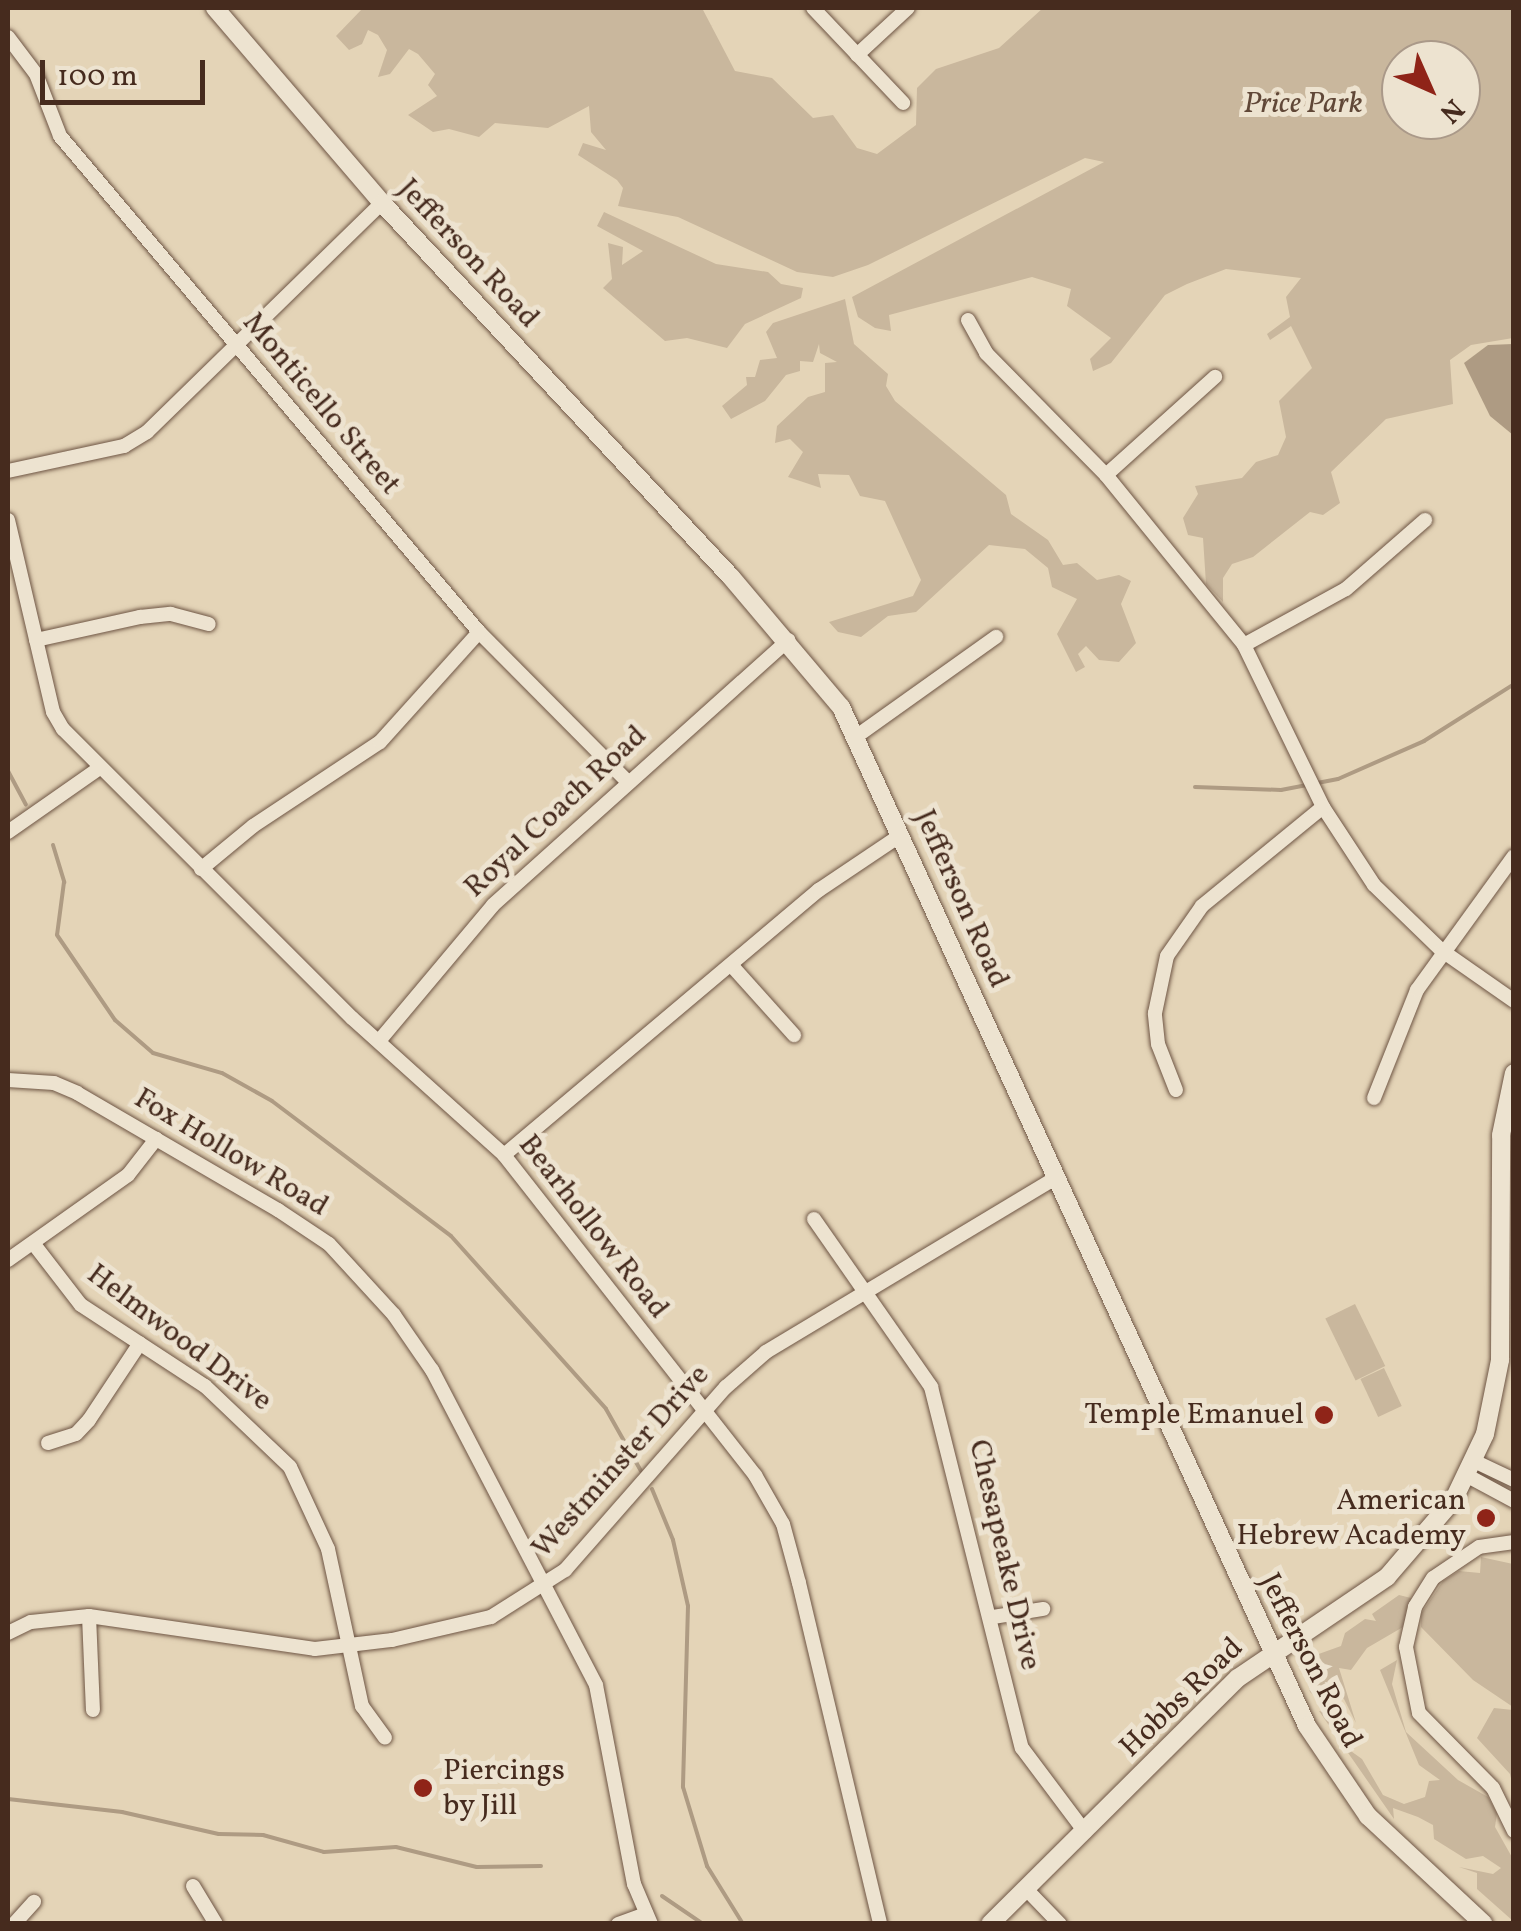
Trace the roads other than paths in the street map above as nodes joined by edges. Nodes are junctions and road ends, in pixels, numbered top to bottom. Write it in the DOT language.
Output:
graph roads {
  1 [pos="215,8"];
  2 [pos="813,8"];
  3 [pos="908,8"];
  4 [pos="8,37"];
  5 [pos="857,55"];
  6 [pos="903,103"];
  7 [pos="382,203"];
  8 [pos="968,320"];
  9 [pos="234,344"];
  10 [pos="1216,378"];
  11 [pos="8,471"];
  12 [pos="1106,475"];
  13 [pos="8,520"];
  14 [pos="1425,520"];
  15 [pos="209,624"];
  16 [pos="478,632"];
  17 [pos="996,637"];
  18 [pos="36,640"];
  19 [pos="788,640"];
  20 [pos="1244,645"];
  21 [pos="857,736"];
  22 [pos="98,769"];
  23 [pos="627,781"];
  24 [pos="1322,808"];
  25 [pos="8,832"];
  26 [pos="901,835"];
  27 [pos="1514,856"];
  28 [pos="201,870"];
  29 [pos="1441,950"];
  30 [pos="732,966"];
  31 [pos="1514,1001"];
  32 [pos="794,1035"];
  33 [pos="379,1040"];
  34 [pos="1514,1072"];
  35 [pos="8,1080"];
  36 [pos="1176,1090"];
  37 [pos="1374,1098"];
  38 [pos="156,1139"];
  39 [pos="504,1155"];
  40 [pos="1056,1178"];
  41 [pos="814,1219"];
  42 [pos="33,1243"];
  43 [pos="8,1260"];
  44 [pos="866,1290"];
  45 [pos="140,1343"];
  46 [pos="704,1412"];
  47 [pos="48,1443"];
  48 [pos="1470,1468"];
  49 [pos="1514,1480"];
  50 [pos="1514,1501"];
  51 [pos="1514,1542"];
  52 [pos="544,1586"];
  53 [pos="1044,1608"];
  54 [pos="89,1616"];
  55 [pos="993,1617"];
  56 [pos="8,1633"];
  57 [pos="350,1644"];
  58 [pos="1270,1653"];
  59 [pos="93,1710"];
  60 [pos="386,1738"];
  61 [pos="1514,1830"];
  62 [pos="1085,1832"];
  63 [pos="193,1886"];
  64 [pos="1028,1891"];
  65 [pos="34,1902"];
  66 [pos="648,1919"];
  67 [pos="14,1924"];
  68 [pos="216,1924"];
  69 [pos="618,1924"];
  70 [pos="880,1924"];
  71 [pos="990,1924"];
  72 [pos="1060,1924"];
  73 [pos="1484,1924"];
  1 -- 7 [label="street, Jefferson Road"];
  2 -- 5 [label="street"];
  3 -- 5 [label="street"];
  4 -- 9 [label="street, Monticello Street"];
  5 -- 6 [label="street"];
  7 -- 9 [label="street"];
  7 -- 19 [label="street, Jefferson Road"];
  8 -- 12 [label="street"];
  9 -- 11 [label="street"];
  9 -- 16 [label="street, Monticello Street"];
  10 -- 12 [label="street"];
  12 -- 20 [label="street"];
  13 -- 18 [label="street, Bearhollow Road"];
  14 -- 20 [label="street"];
  15 -- 18 [label="street"];
  16 -- 23 [label="street, Monticello Street"];
  16 -- 28 [label="street"];
  17 -- 21 [label="street"];
  18 -- 22 [label="street, Bearhollow Road"];
  19 -- 21 [label="street, Jefferson Road"];
  19 -- 23 [label="street, Royal Coach Road"];
  20 -- 24 [label="street"];
  21 -- 26 [label="street, Jefferson Road"];
  22 -- 25 [label="street"];
  22 -- 28 [label="street, Bearhollow Road"];
  23 -- 33 [label="street, Royal Coach Road"];
  24 -- 29 [label="street"];
  24 -- 36 [label="street"];
  26 -- 30 [label="street"];
  26 -- 40 [label="street, Jefferson Road"];
  27 -- 29 [label="street"];
  28 -- 33 [label="street, Bearhollow Road"];
  29 -- 31 [label="street"];
  29 -- 37 [label="street"];
  30 -- 32 [label="street"];
  30 -- 39 [label="street"];
  33 -- 39 [label="street, Bearhollow Road"];
  34 -- 48 [label="street, Hobbs Road"];
  35 -- 38 [label="street, Fox Hollow Road"];
  38 -- 42 [label="street"];
  38 -- 52 [label="street, Fox Hollow Road"];
  39 -- 46 [label="street, Bearhollow Road"];
  40 -- 44 [label="street, Westminster Drive"];
  40 -- 58 [label="street, Jefferson Road"];
  41 -- 44 [label="street, Chesapeake Drive"];
  42 -- 43 [label="street"];
  42 -- 45 [label="street, Helmwood Drive"];
  44 -- 46 [label="street, Westminster Drive"];
  44 -- 55 [label="street, Chesapeake Drive"];
  45 -- 47 [label="street"];
  45 -- 57 [label="street, Helmwood Drive"];
  46 -- 52 [label="street, Westminster Drive"];
  46 -- 70 [label="street, Bearhollow Road"];
  48 -- 49 [label="street"];
  48 -- 50 [label="street"];
  48 -- 58 [label="street, Hobbs Road"];
  51 -- 61 [label="street"];
  52 -- 57 [label="street, Westminster Drive"];
  52 -- 66 [label="street, Fox Hollow Road"];
  53 -- 55 [label="street"];
  54 -- 56 [label="street, Westminster Drive"];
  54 -- 57 [label="street, Westminster Drive"];
  54 -- 59 [label="street"];
  55 -- 62 [label="street, Chesapeake Drive"];
  57 -- 60 [label="street, Helmwood Drive"];
  58 -- 62 [label="street, Hobbs Road"];
  58 -- 73 [label="street, Jefferson Road"];
  62 -- 64 [label="street, Hobbs Road"];
  63 -- 68 [label="street"];
  64 -- 71 [label="street, Hobbs Road"];
  64 -- 72 [label="street"];
  65 -- 67 [label="street"];
  66 -- 69 [label="street"];
}
